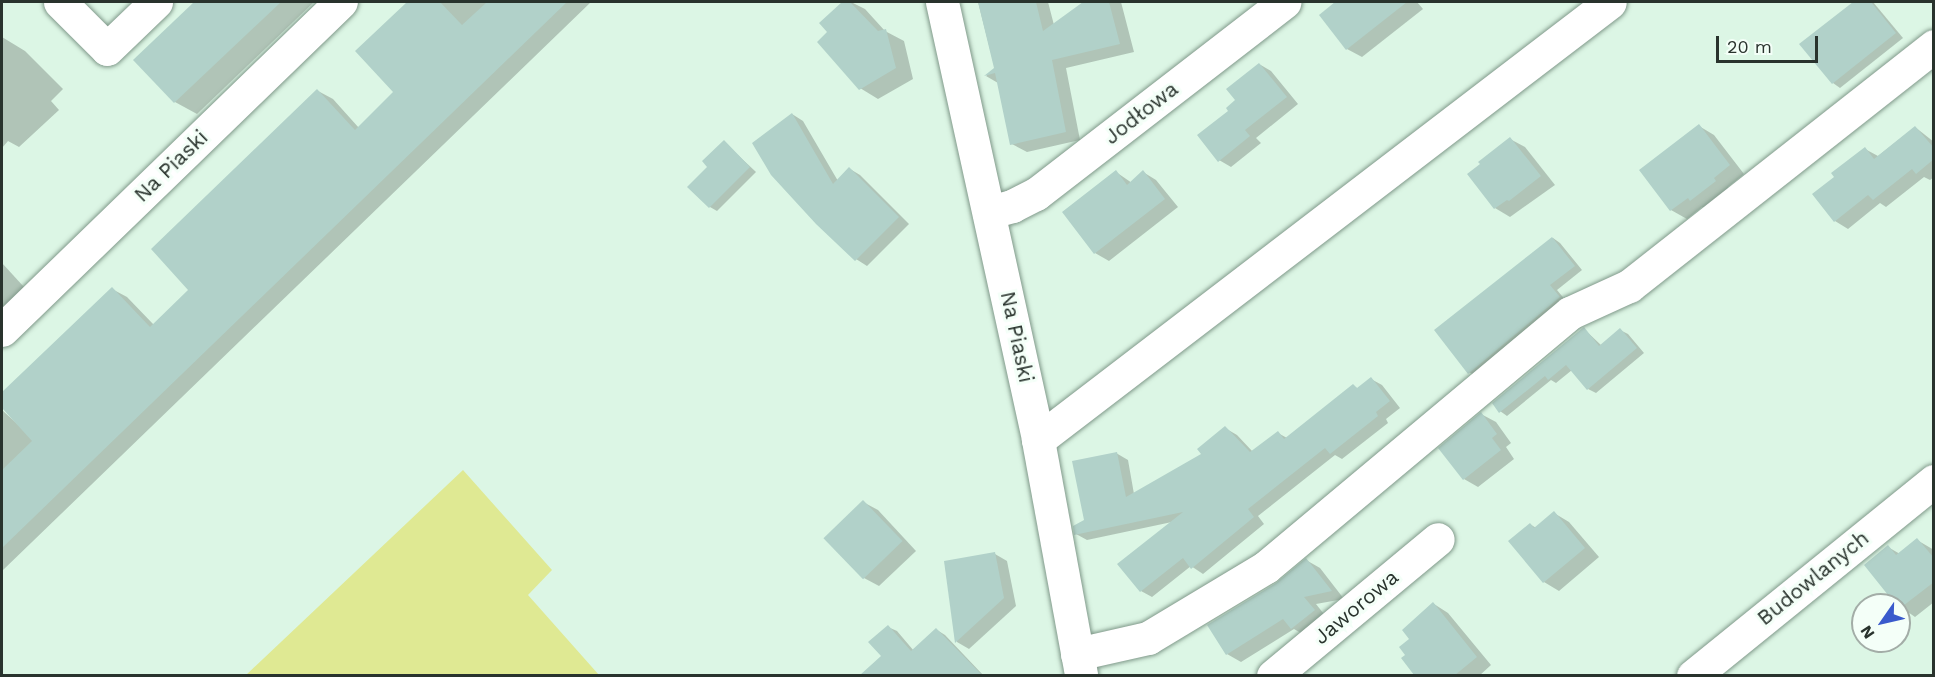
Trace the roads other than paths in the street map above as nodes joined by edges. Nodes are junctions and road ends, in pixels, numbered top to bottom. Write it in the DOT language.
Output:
graph roads {
  1 [pos="60,2"];
  2 [pos="156,2"];
  3 [pos="341,2"];
  4 [pos="942,2"];
  5 [pos="1284,2"];
  6 [pos="1610,2"];
  7 [pos="1934,46"];
  8 [pos="990,212"];
  9 [pos="2,330"];
  10 [pos="1038,440"];
  11 [pos="1934,482"];
  12 [pos="1438,539"];
  13 [pos="1079,664"];
  14 [pos="1273,675"];
  15 [pos="1693,675"];
  1 -- 2 [label="street"];
  3 -- 9 [label="street, Na Piaski"];
  4 -- 8 [label="street, Na Piaski"];
  5 -- 8 [label="street, Jodłowa"];
  6 -- 10 [label="street"];
  7 -- 13 [label="street"];
  8 -- 10 [label="street, Na Piaski"];
  10 -- 13 [label="street, Na Piaski"];
  11 -- 15 [label="street, Budowlanych"];
  12 -- 14 [label="street, Jaworowa"];
}
